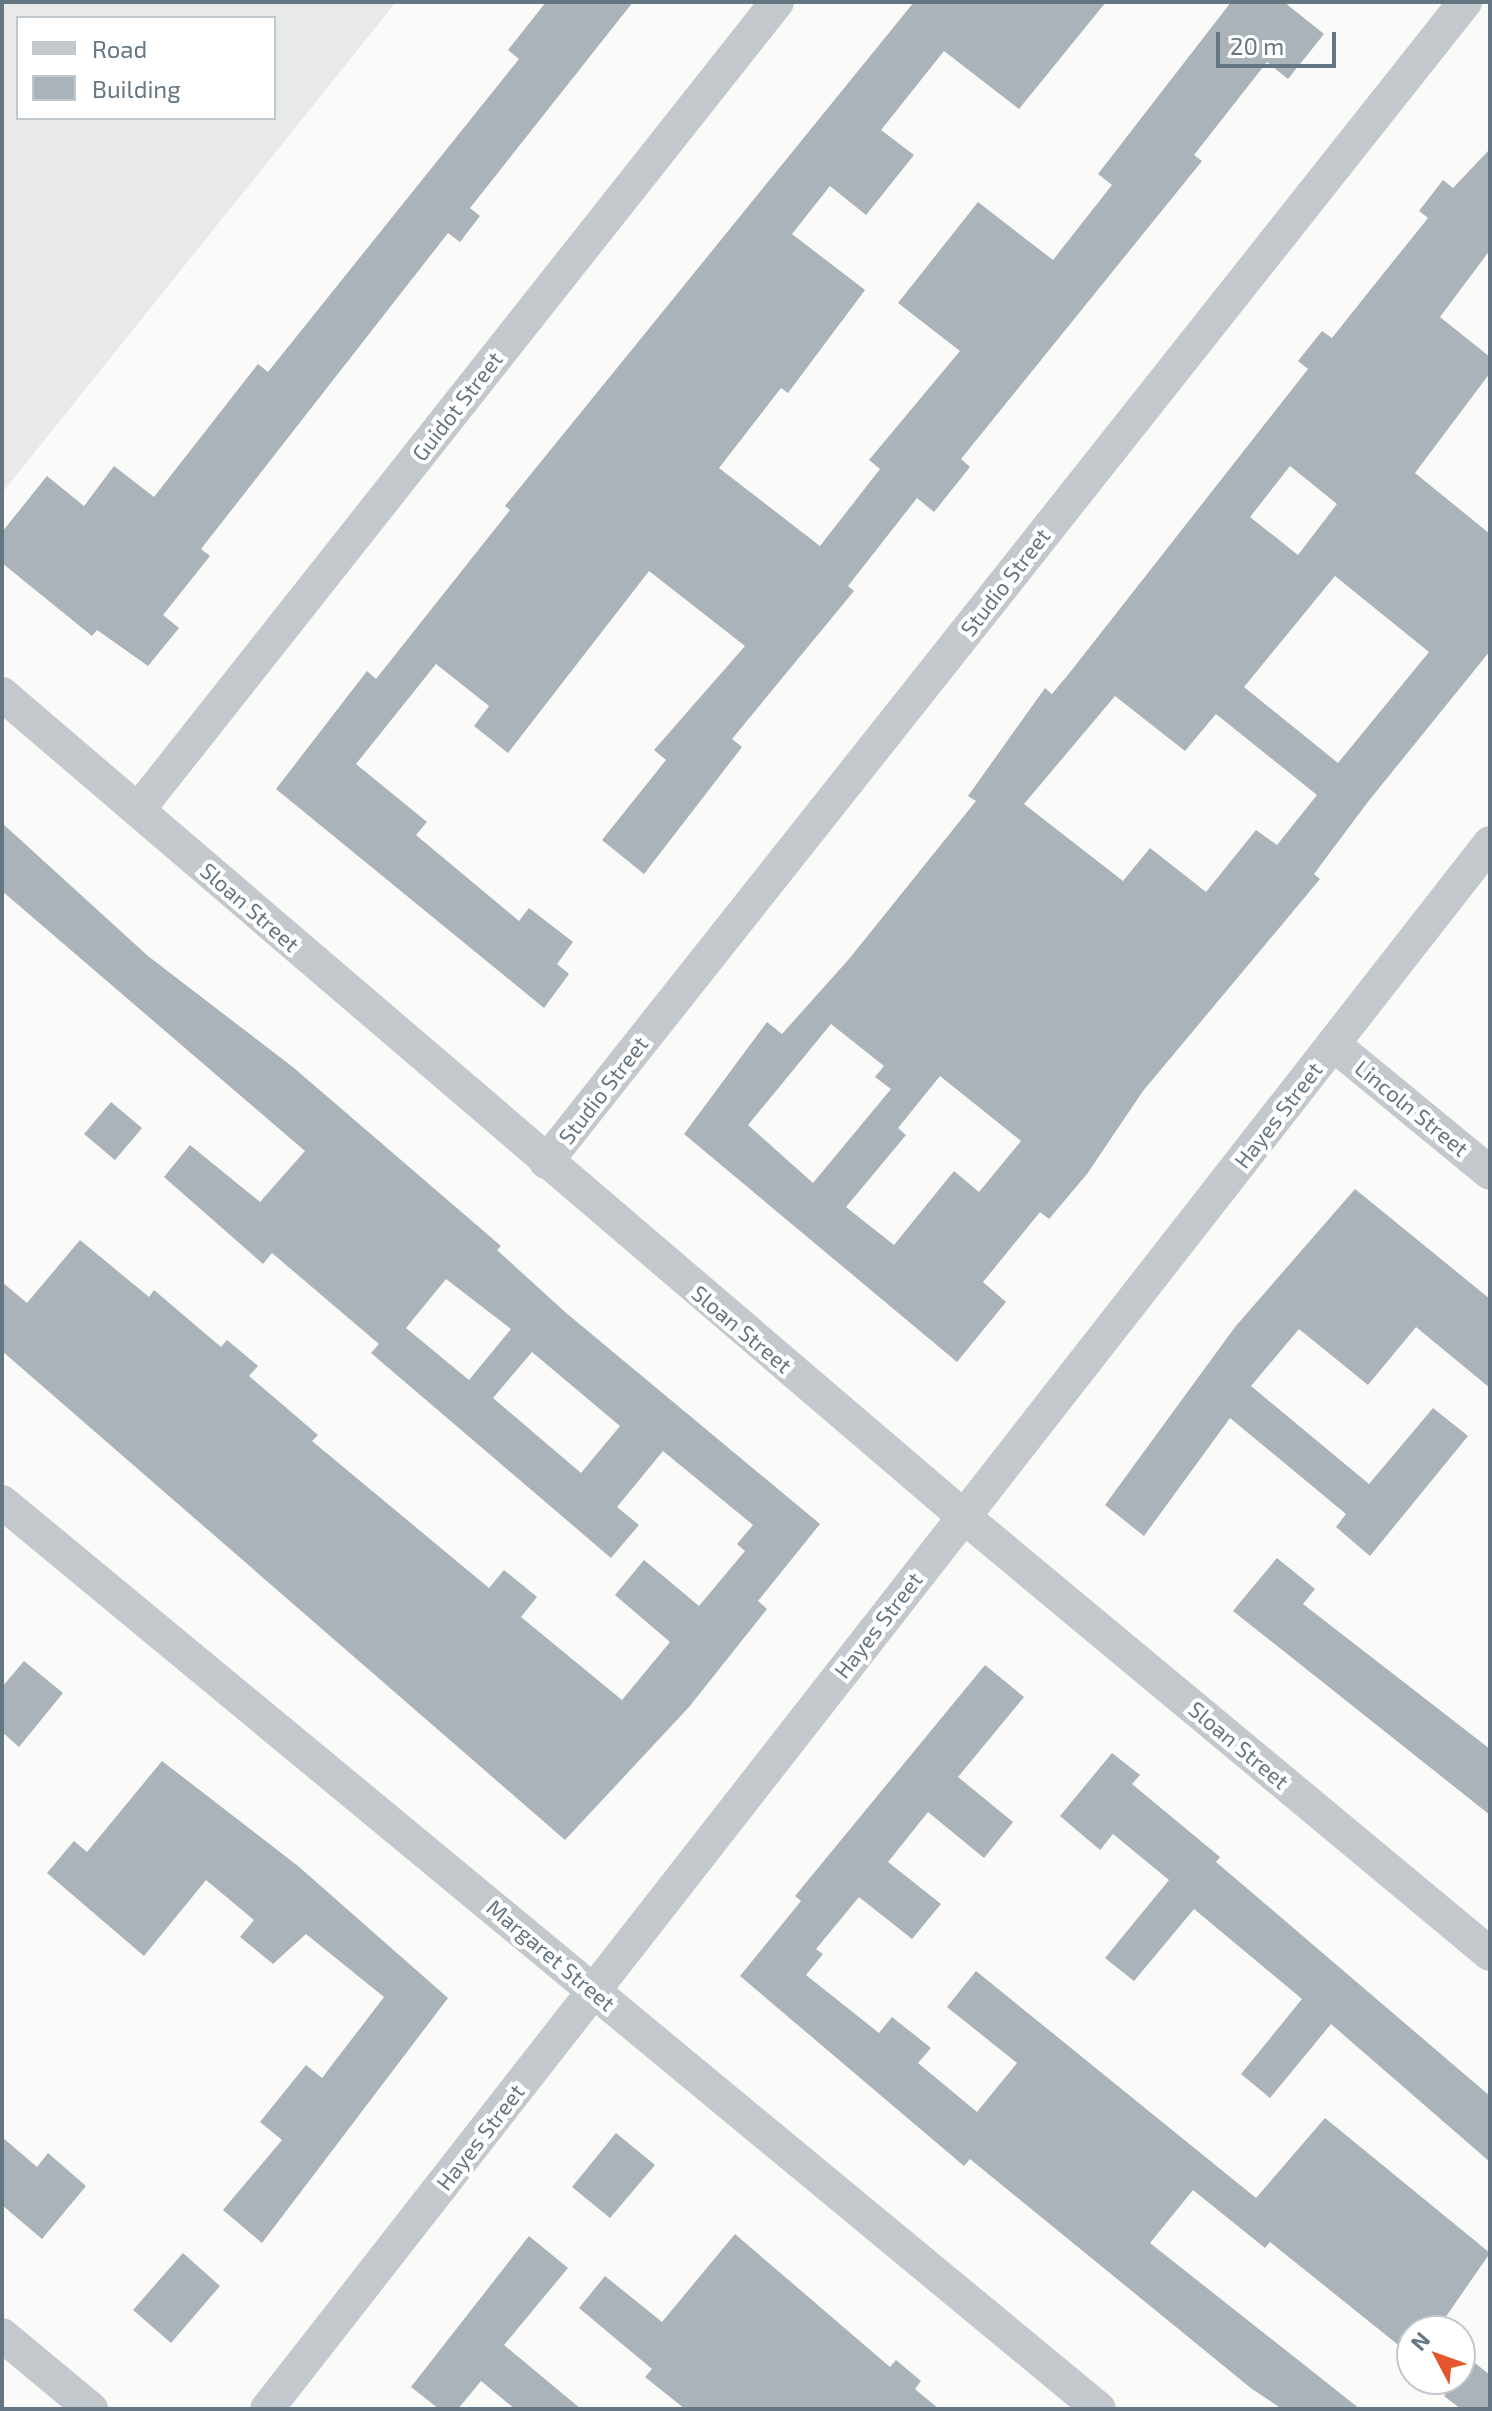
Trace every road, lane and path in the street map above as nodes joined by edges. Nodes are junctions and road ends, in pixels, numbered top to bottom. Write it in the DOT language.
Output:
graph roads {
  1 [pos="777,2"];
  2 [pos="1465,2"];
  3 [pos="2,694"];
  4 [pos="138,810"];
  5 [pos="1490,843"];
  6 [pos="1333,1044"];
  7 [pos="546,1162"];
  8 [pos="1490,1173"];
  9 [pos="2,1502"];
  10 [pos="963,1516"];
  11 [pos="1490,1954"];
  12 [pos="594,1991"];
  13 [pos="2,2335"];
  14 [pos="91,2409"];
  15 [pos="267,2409"];
  16 [pos="1099,2409"];
  1 -- 4 [label="street, Guidot Street"];
  2 -- 7 [label="street, Studio Street"];
  3 -- 4 [label="street, Sloan Street"];
  4 -- 7 [label="street, Sloan Street"];
  5 -- 6 [label="street, Hayes Street"];
  6 -- 8 [label="street, Lincoln Street"];
  6 -- 10 [label="street, Hayes Street"];
  7 -- 10 [label="street, Sloan Street"];
  9 -- 12 [label="street, Margaret Street"];
  10 -- 11 [label="street, Sloan Street"];
  10 -- 12 [label="street, Hayes Street"];
  12 -- 15 [label="street, Hayes Street"];
  12 -- 16 [label="street, Margaret Street"];
  13 -- 14 [label="street"];
}
